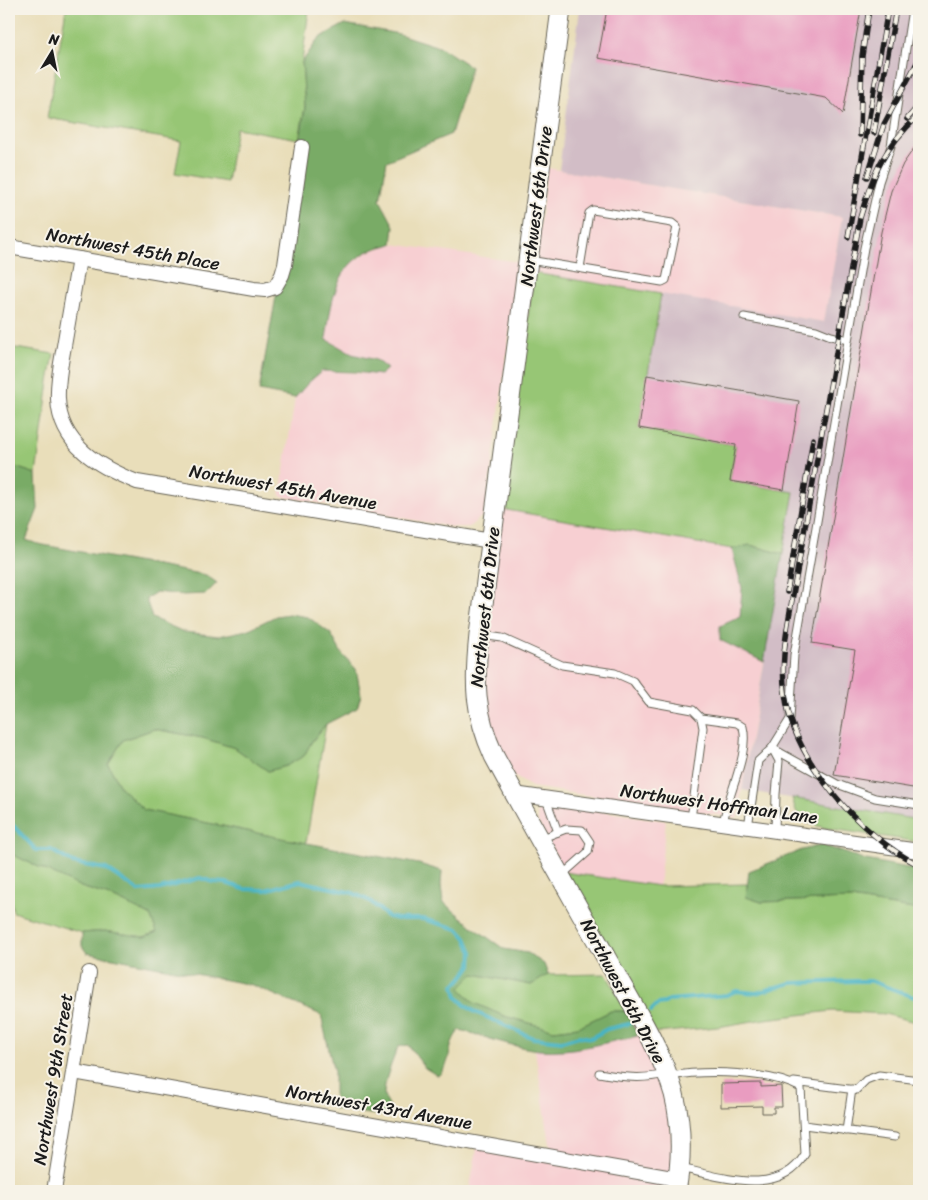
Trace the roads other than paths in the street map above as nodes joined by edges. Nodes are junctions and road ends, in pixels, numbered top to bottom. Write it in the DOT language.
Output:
graph roads {
  1 [pos="561,9"];
  2 [pos="912,9"];
  3 [pos="302,147"];
  4 [pos="9,247"];
  5 [pos="78,259"];
  6 [pos="529,260"];
  7 [pos="580,268"];
  8 [pos="744,317"];
  9 [pos="848,340"];
  10 [pos="491,541"];
  11 [pos="479,635"];
  12 [pos="701,718"];
  13 [pos="772,748"];
  14 [pos="514,794"];
  15 [pos="546,799"];
  16 [pos="919,805"];
  17 [pos="691,819"];
  18 [pos="723,824"];
  19 [pos="748,827"];
  20 [pos="775,831"];
  21 [pos="558,832"];
  22 [pos="540,839"];
  23 [pos="919,851"];
  24 [pos="560,876"];
  25 [pos="89,973"];
  26 [pos="74,1072"];
  27 [pos="599,1073"];
  28 [pos="668,1075"];
  29 [pos="919,1080"];
  30 [pos="789,1081"];
  31 [pos="852,1089"];
  32 [pos="804,1125"];
  33 [pos="846,1131"];
  34 [pos="894,1137"];
  35 [pos="678,1179"];
  36 [pos="54,1191"];
  1 -- 6 [label="main road, Northwest 6th Drive"];
  2 -- 9 [label="lane"];
  3 -- 5 [label="street, Northwest 45th Place"];
  4 -- 5 [label="street, Northwest 45th Place"];
  5 -- 10 [label="street, Northwest 45th Avenue"];
  6 -- 7 [label="lane"];
  6 -- 10 [label="main road, Northwest 6th Drive"];
  7 -- 7 [label="lane"];
  8 -- 9 [label="lane"];
  9 -- 13 [label="lane"];
  10 -- 11 [label="main road, Northwest 6th Drive"];
  11 -- 12 [label="lane"];
  11 -- 14 [label="main road, Northwest 6th Drive"];
  12 -- 17 [label="lane"];
  12 -- 18 [label="lane"];
  13 -- 16 [label="lane"];
  13 -- 19 [label="lane"];
  13 -- 20 [label="lane"];
  14 -- 15 [label="street, Northwest Hoffman Lane"];
  14 -- 22 [label="main road, Northwest 6th Drive"];
  15 -- 17 [label="street, Northwest Hoffman Lane"];
  15 -- 21 [label="lane"];
  17 -- 18 [label="street, Northwest Hoffman Lane"];
  18 -- 19 [label="street, Northwest Hoffman Lane"];
  19 -- 20 [label="street, Northwest Hoffman Lane"];
  20 -- 23 [label="street, Northwest Hoffman Lane"];
  21 -- 22 [label="lane"];
  21 -- 24 [label="lane"];
  22 -- 24 [label="main road, Northwest 6th Drive"];
  24 -- 28 [label="main road, Northwest 6th Drive"];
  25 -- 26 [label="street, Northwest 9th Street"];
  26 -- 35 [label="street, Northwest 43rd Avenue"];
  26 -- 36 [label="street, Northwest 9th Street"];
  27 -- 28 [label="lane"];
  28 -- 30 [label="lane"];
  28 -- 35 [label="main road, Northwest 6th Drive"];
  29 -- 31 [label="lane"];
  30 -- 31 [label="lane"];
  30 -- 32 [label="lane"];
  31 -- 33 [label="lane"];
  32 -- 33 [label="lane"];
  32 -- 35 [label="lane"];
  33 -- 34 [label="lane"];
}
